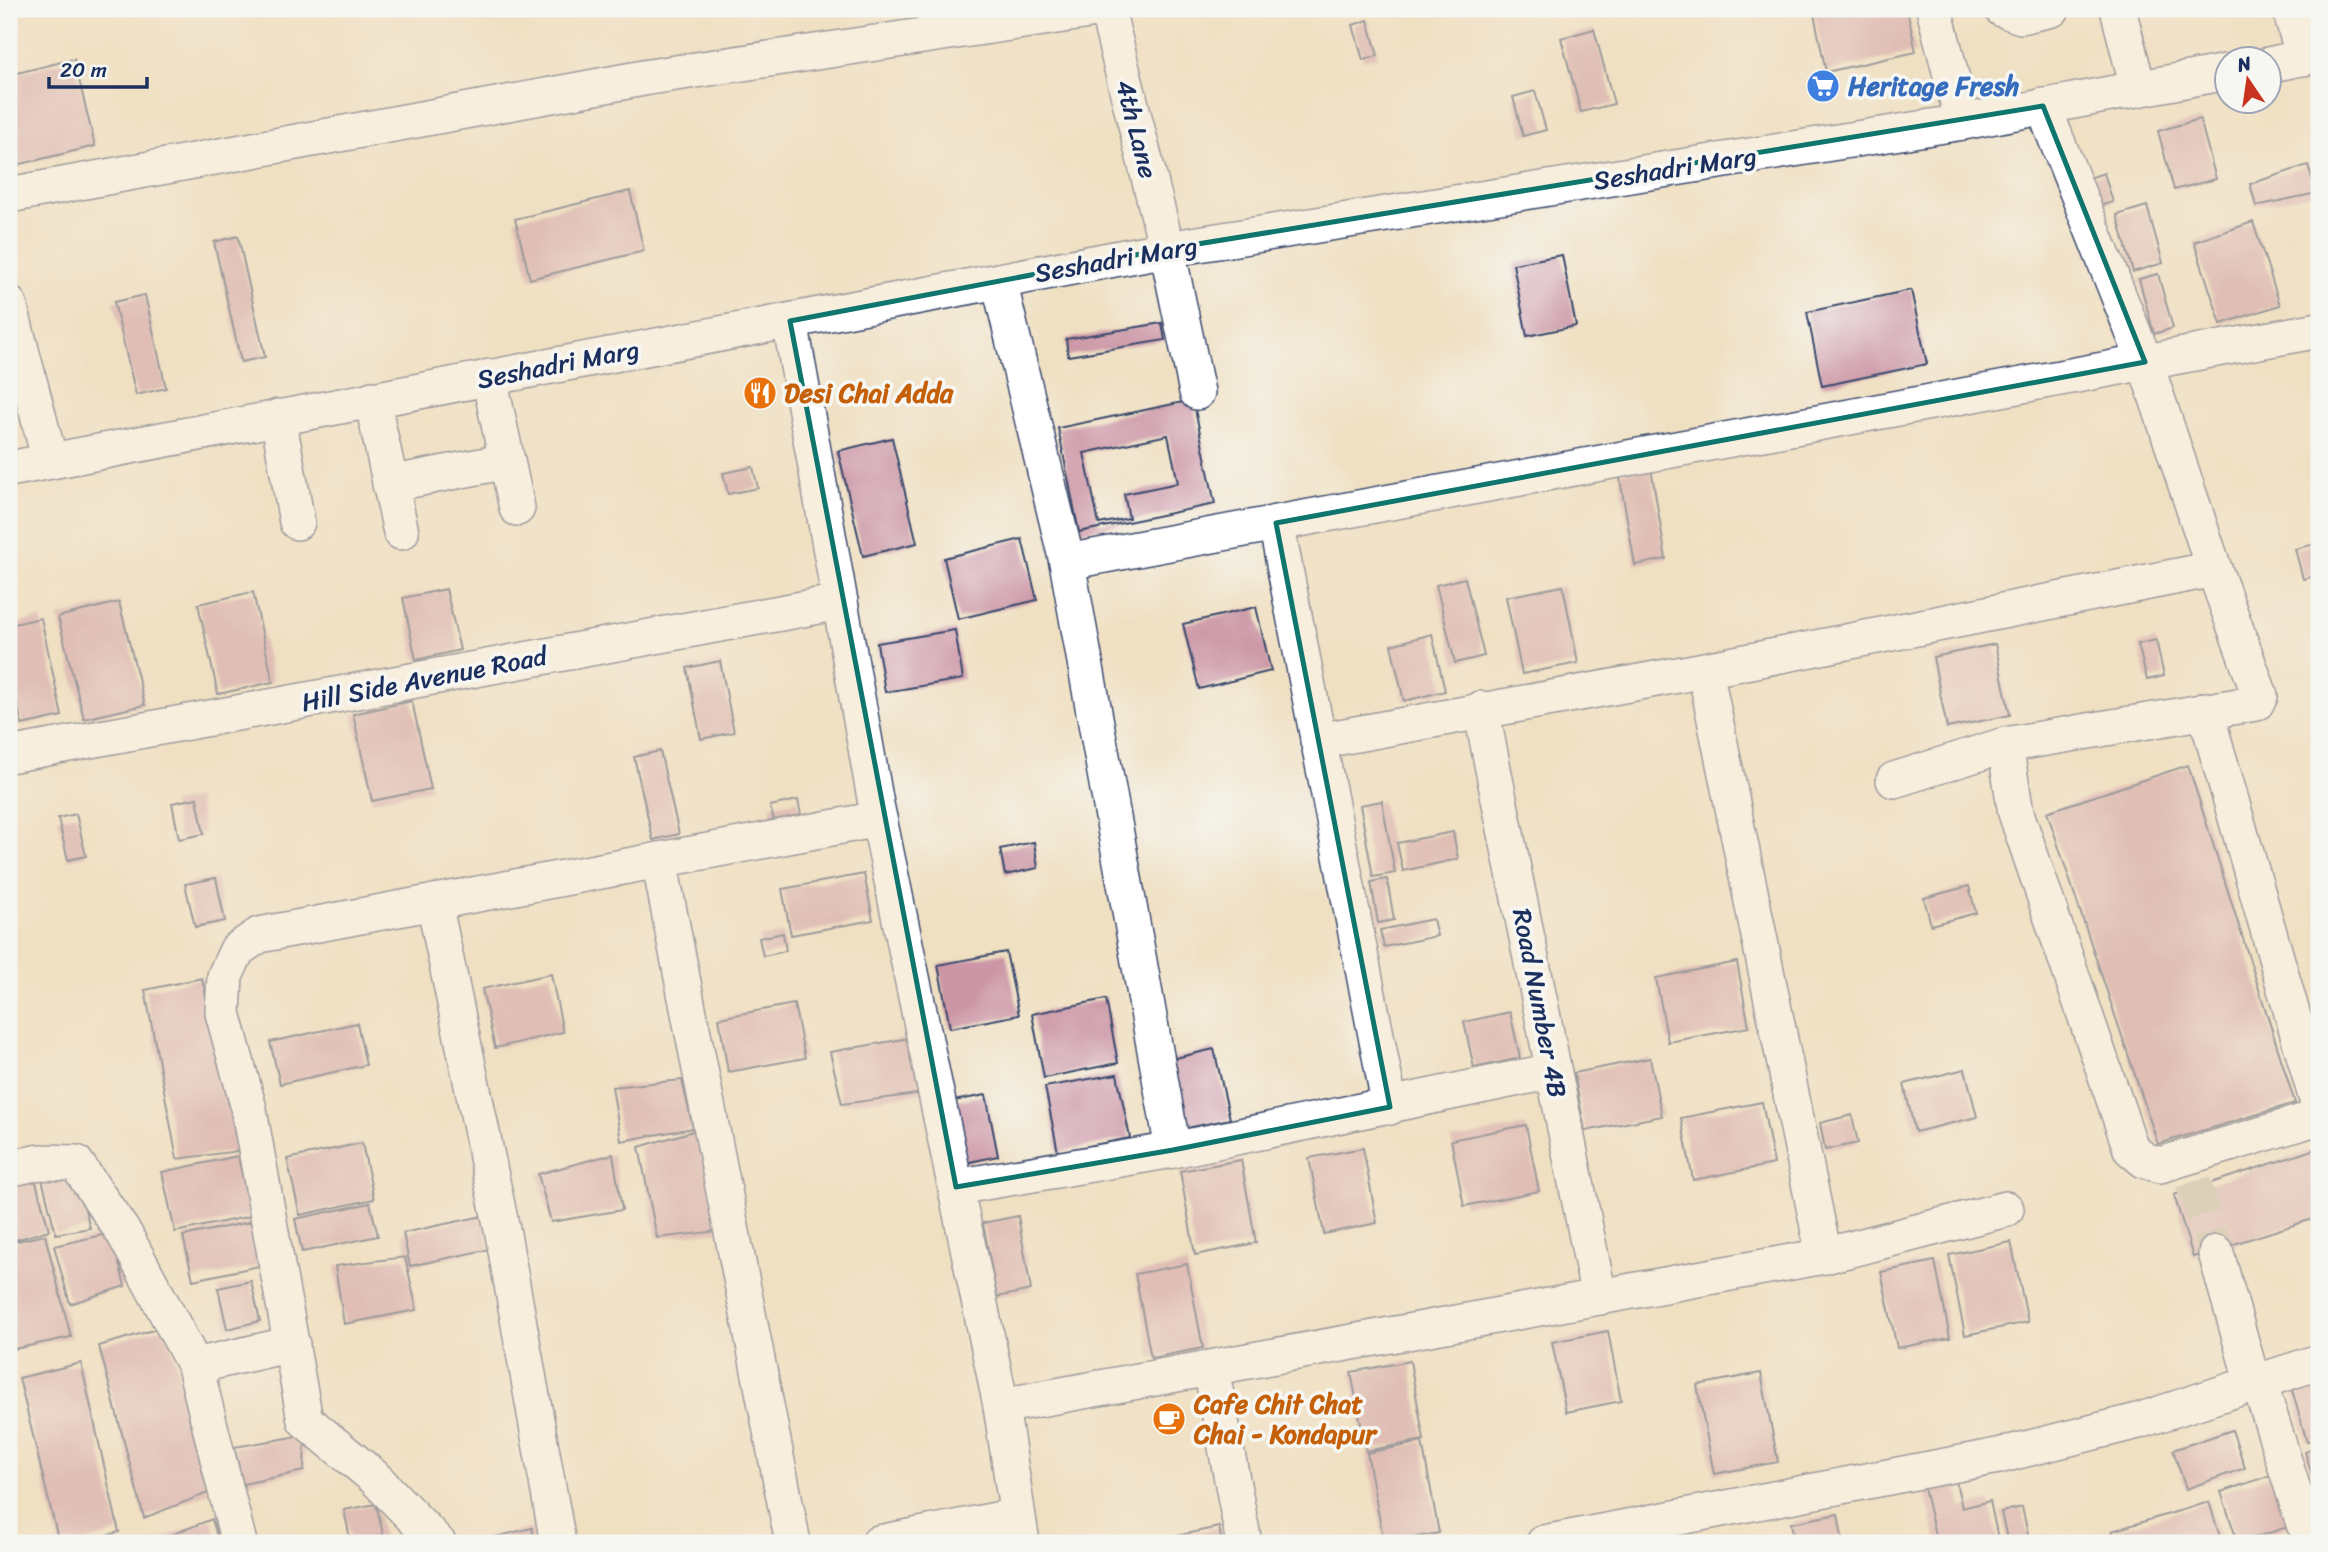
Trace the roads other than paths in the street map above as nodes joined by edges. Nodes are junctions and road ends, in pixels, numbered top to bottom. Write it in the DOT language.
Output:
graph roads {
  1 [pos="1105,9"];
  2 [pos="1934,9"];
  3 [pos="2003,9"];
  4 [pos="2052,9"];
  5 [pos="2118,9"];
  6 [pos="2290,9"];
  7 [pos="2312,56"];
  8 [pos="2282,62"];
  9 [pos="2212,75"];
  10 [pos="2137,88"];
  11 [pos="2043,106"];
  12 [pos="1963,122"];
  13 [pos="9,195"];
  14 [pos="1167,249"];
  15 [pos="999,281"];
  16 [pos="9,304"];
  17 [pos="790,321"];
  18 [pos="2319,330"];
  19 [pos="2145,362"];
  20 [pos="489,377"];
  21 [pos="1197,393"];
  22 [pos="372,399"];
  23 [pos="278,417"];
  24 [pos="50,461"];
  25 [pos="507,461"];
  26 [pos="9,469"];
  27 [pos="390,484"];
  28 [pos="517,508"];
  29 [pos="297,522"];
  30 [pos="1276,523"];
  31 [pos="401,532"];
  32 [pos="1067,562"];
  33 [pos="2214,569"];
  34 [pos="840,601"];
  35 [pos="1705,670"];
  36 [pos="1481,709"];
  37 [pos="2205,710"];
  38 [pos="1318,741"];
  39 [pos="2005,745"];
  40 [pos="9,755"];
  41 [pos="1894,780"];
  42 [pos="879,820"];
  43 [pos="659,860"];
  44 [pos="434,902"];
  45 [pos="1553,1071"];
  46 [pos="1390,1107"];
  47 [pos="2319,1107"];
  48 [pos="2319,1116"];
  49 [pos="1173,1150"];
  50 [pos="9,1169"];
  51 [pos="956,1187"];
  52 [pos="2007,1209"];
  53 [pos="2216,1254"];
  54 [pos="1824,1256"];
  55 [pos="1599,1297"];
  56 [pos="292,1344"];
  57 [pos="2319,1362"];
  58 [pos="195,1366"];
  59 [pos="1210,1368"];
  60 [pos="2256,1383"];
  61 [pos="1001,1406"];
  62 [pos="2304,1524"];
  63 [pos="1020,1530"];
  64 [pos="239,1543"];
  65 [pos="438,1543"];
  66 [pos="558,1543"];
  67 [pos="793,1543"];
  68 [pos="878,1543"];
  69 [pos="1244,1543"];
  70 [pos="1544,1543"];
  1 -- 13 [label="street"];
  1 -- 14 [label="street, 4th Lane"];
  2 -- 12 [label="street"];
  3 -- 4 [label="street"];
  5 -- 10 [label="street"];
  6 -- 7 [label="street"];
  7 -- 8 [label="street"];
  9 -- 10 [label="street, Seshadri Marg"];
  10 -- 11 [label="street, Seshadri Marg"];
  11 -- 12 [label="street, Seshadri Marg"];
  11 -- 19 [label="street"];
  12 -- 14 [label="street, Seshadri Marg"];
  14 -- 15 [label="street, Seshadri Marg"];
  14 -- 21 [label="street, 4th Lane"];
  15 -- 17 [label="street, Seshadri Marg"];
  15 -- 32 [label="street"];
  16 -- 24 [label="street"];
  17 -- 20 [label="street, Seshadri Marg"];
  17 -- 34 [label="street"];
  18 -- 19 [label="street"];
  19 -- 30 [label="street"];
  19 -- 33 [label="street"];
  20 -- 22 [label="street, Seshadri Marg"];
  20 -- 25 [label="street"];
  22 -- 23 [label="street, Seshadri Marg"];
  22 -- 27 [label="street"];
  23 -- 24 [label="street, Seshadri Marg"];
  23 -- 29 [label="street"];
  24 -- 26 [label="street, Seshadri Marg"];
  25 -- 27 [label="street"];
  25 -- 28 [label="street"];
  27 -- 31 [label="street"];
  30 -- 32 [label="street"];
  30 -- 38 [label="street"];
  32 -- 49 [label="street"];
  33 -- 35 [label="street"];
  33 -- 37 [label="street"];
  34 -- 40 [label="street, Hill Side Avenue Road"];
  34 -- 42 [label="street"];
  35 -- 36 [label="street"];
  35 -- 54 [label="street"];
  36 -- 38 [label="street"];
  36 -- 45 [label="street, Road Number 4B"];
  37 -- 39 [label="street"];
  37 -- 47 [label="street"];
  38 -- 46 [label="street"];
  39 -- 41 [label="street"];
  39 -- 48 [label="street"];
  42 -- 43 [label="street"];
  42 -- 51 [label="street"];
  43 -- 44 [label="street"];
  43 -- 67 [label="street"];
  44 -- 56 [label="street"];
  44 -- 66 [label="street"];
  45 -- 46 [label="street"];
  45 -- 55 [label="street, Road Number 4B"];
  46 -- 49 [label="street"];
  49 -- 51 [label="street"];
  50 -- 58 [label="street"];
  51 -- 61 [label="street"];
  52 -- 54 [label="street"];
  53 -- 60 [label="street"];
  54 -- 55 [label="street"];
  55 -- 59 [label="street"];
  56 -- 58 [label="street"];
  56 -- 65 [label="street"];
  57 -- 60 [label="street"];
  58 -- 64 [label="street"];
  59 -- 61 [label="street"];
  59 -- 69 [label="street"];
  60 -- 62 [label="street"];
  60 -- 70 [label="street"];
  61 -- 63 [label="street"];
  63 -- 68 [label="street"];
}
